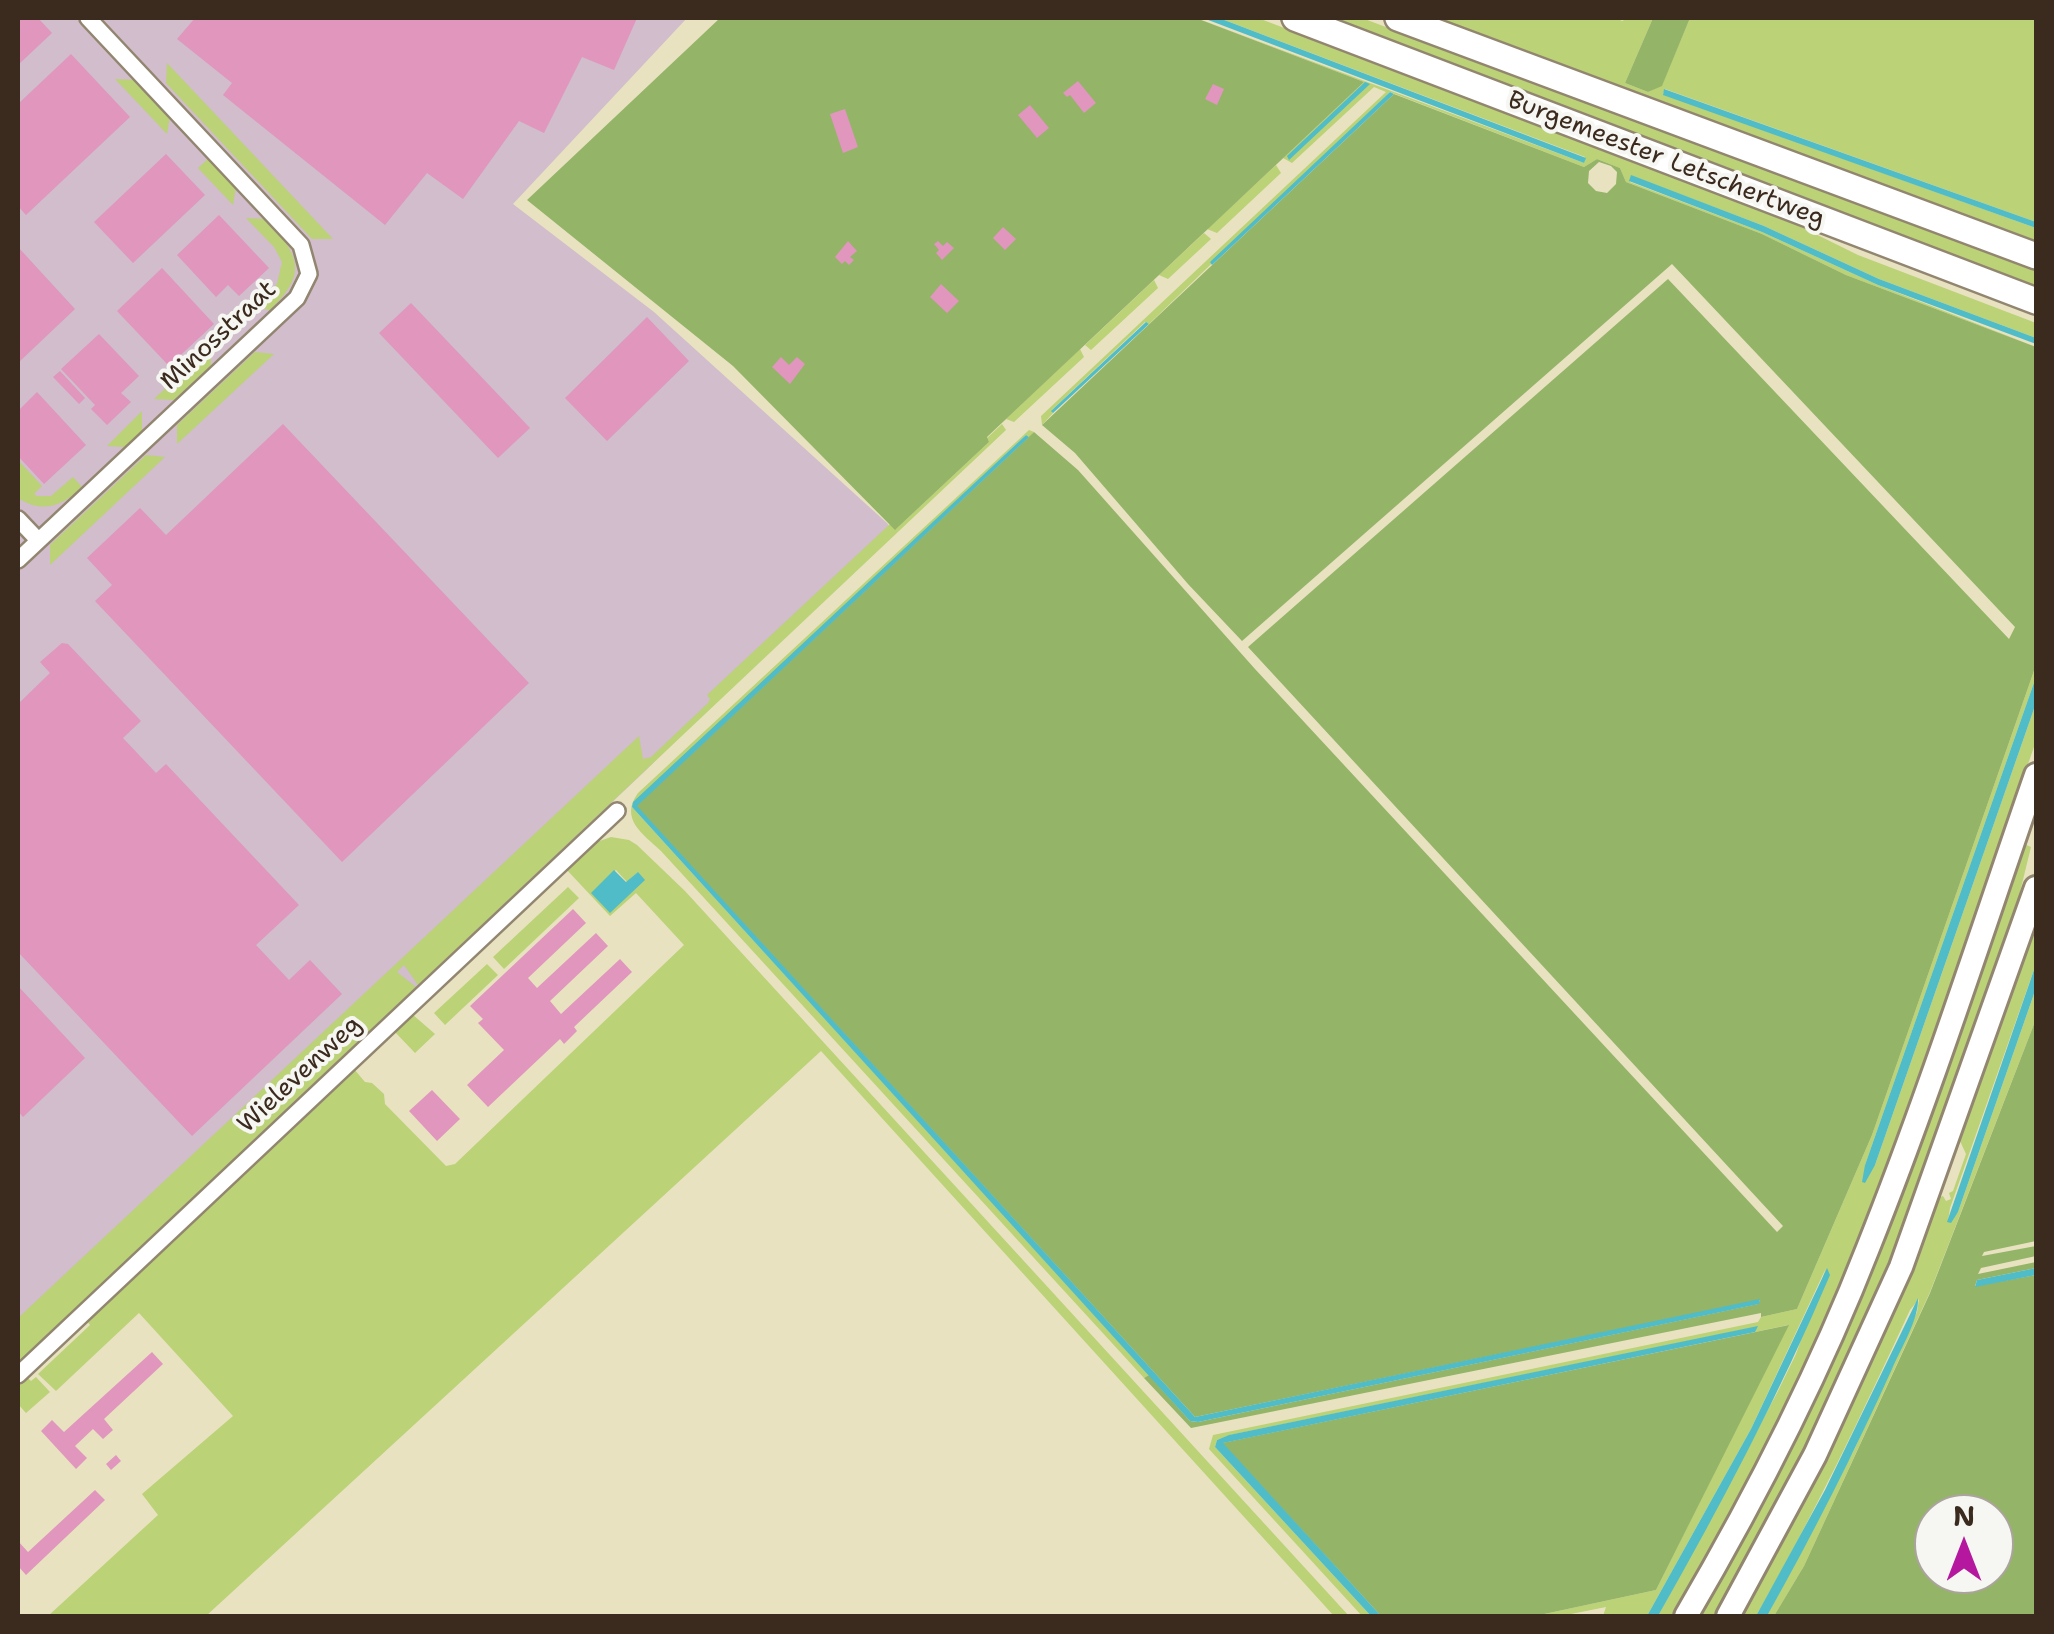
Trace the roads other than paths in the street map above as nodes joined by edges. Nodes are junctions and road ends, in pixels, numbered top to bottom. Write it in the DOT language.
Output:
graph roads {
  1 [pos="88,18"];
  2 [pos="1295,18"];
  3 [pos="1398,18"];
  4 [pos="2036,256"];
  5 [pos="2036,301"];
  6 [pos="18,519"];
  7 [pos="38,540"];
  8 [pos="18,560"];
  9 [pos="2036,775"];
  10 [pos="616,811"];
  11 [pos="2036,888"];
  12 [pos="18,1376"];
  13 [pos="1686,1616"];
  14 [pos="1728,1616"];
  1 -- 7 [label="street, Minosstraat"];
  2 -- 5 [label="main road, Burgemeester Letschertweg"];
  3 -- 4 [label="main road, Burgemeester Letschertweg"];
  6 -- 7 [label="street"];
  7 -- 8 [label="street, Minosstraat"];
  9 -- 13 [label="main road"];
  10 -- 12 [label="street, Wielevenweg"];
  11 -- 14 [label="main road"];
}
